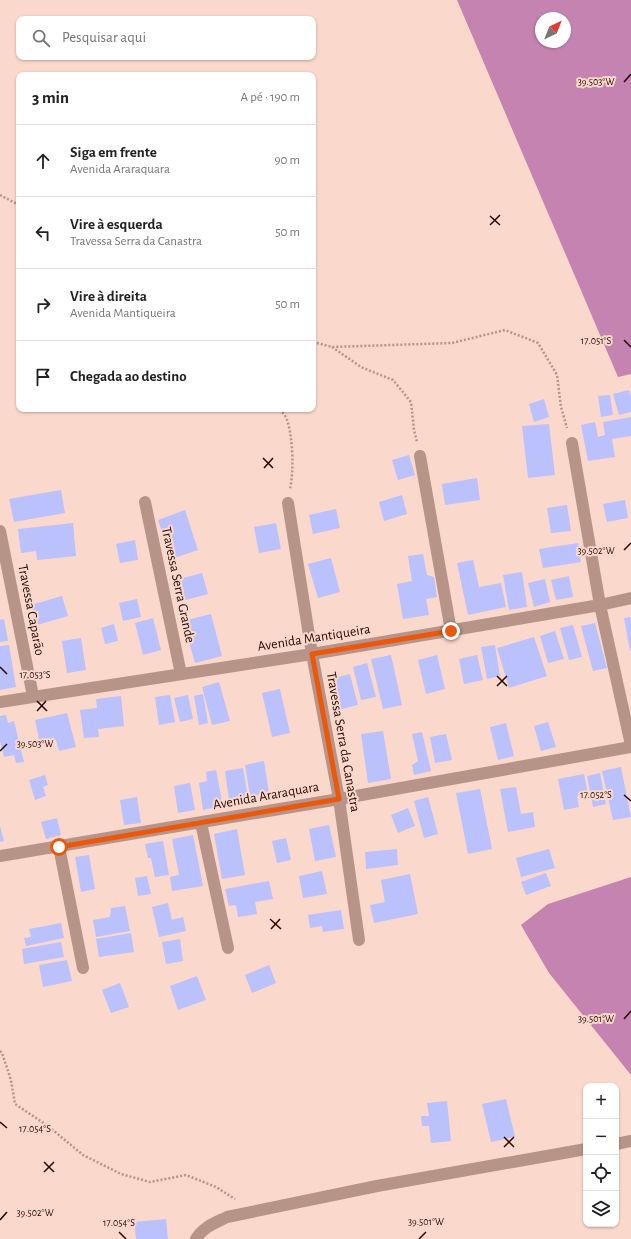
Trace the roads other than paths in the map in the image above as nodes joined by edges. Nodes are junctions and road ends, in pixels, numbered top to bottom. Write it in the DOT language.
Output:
graph roads {
  1 [pos="572,443"];
  2 [pos="420,456"];
  3 [pos="145,502"];
  4 [pos="288,503"];
  5 [pos="0,530"];
  6 [pos="631,598"];
  7 [pos="600,605"];
  8 [pos="451,631"];
  9 [pos="312,654"];
  10 [pos="181,674"];
  11 [pos="33,696"];
  12 [pos="0,702"];
  13 [pos="631,746"];
  14 [pos="339,799"];
  15 [pos="201,823"];
  16 [pos="59,847"];
  17 [pos="0,856"];
  18 [pos="359,940"];
  19 [pos="228,948"];
  20 [pos="83,968"];
  21 [pos="631,1141"];
  22 [pos="619,1143"];
  23 [pos="583,1150"];
  24 [pos="196,1239"];
  1 -- 7 [label="street"];
  2 -- 8 [label="street"];
  3 -- 10 [label="street, Travessa Serra Grande"];
  4 -- 9 [label="street, Travessa Serra da Canastra"];
  5 -- 11 [label="street, Travessa Caparão"];
  6 -- 7 [label="street, Avenida Mantiqueira"];
  7 -- 8 [label="street, Avenida Mantiqueira"];
  7 -- 13 [label="street"];
  8 -- 9 [label="street, Avenida Mantiqueira"];
  9 -- 10 [label="street, Avenida Mantiqueira"];
  9 -- 14 [label="street, Travessa Serra da Canastra"];
  10 -- 11 [label="street, Avenida Mantiqueira"];
  11 -- 12 [label="street, Avenida Mantiqueira"];
  13 -- 14 [label="street, Avenida Araraquara"];
  14 -- 15 [label="street, Avenida Araraquara"];
  14 -- 18 [label="street, Travessa Serra da Canastra"];
  15 -- 16 [label="street, Avenida Araraquara"];
  15 -- 19 [label="street"];
  16 -- 17 [label="street, Avenida Araraquara"];
  16 -- 20 [label="street"];
  21 -- 22 [label="street"];
  23 -- 24 [label="street"];
}
